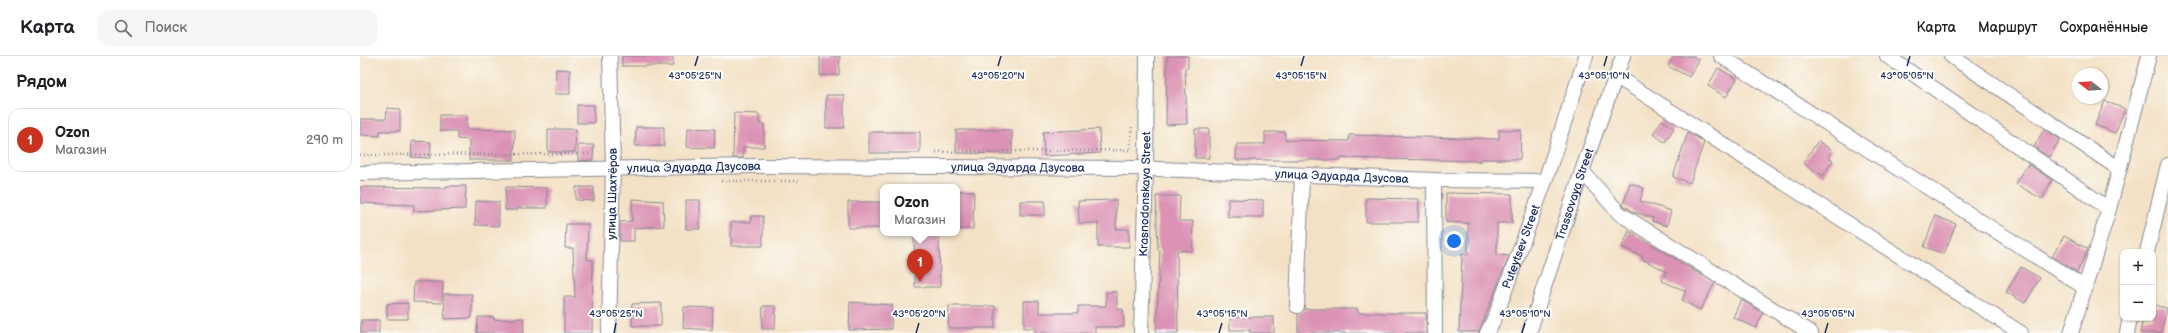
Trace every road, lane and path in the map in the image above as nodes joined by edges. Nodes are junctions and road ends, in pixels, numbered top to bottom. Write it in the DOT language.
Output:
graph roads {
  1 [pos="610,56"];
  2 [pos="1147,56"];
  3 [pos="1586,56"];
  4 [pos="1623,56"];
  5 [pos="1721,56"];
  6 [pos="1887,56"];
  7 [pos="1951,56"];
  8 [pos="2149,56"];
  9 [pos="1617,77"];
  10 [pos="1132,127"];
  11 [pos="1130,150"];
  12 [pos="597,154"];
  13 [pos="360,155"];
  14 [pos="2168,165"];
  15 [pos="613,167"];
  16 [pos="2118,168"];
  17 [pos="1146,169"];
  18 [pos="1582,171"];
  19 [pos="360,173"];
  20 [pos="1302,175"];
  21 [pos="1434,180"];
  22 [pos="1545,181"];
  23 [pos="2109,209"];
  24 [pos="2148,249"];
  25 [pos="2084,287"];
  26 [pos="1297,306"];
  27 [pos="2129,321"];
  28 [pos="609,333"];
  29 [pos="1141,333"];
  30 [pos="1435,333"];
  31 [pos="1487,333"];
  32 [pos="1529,333"];
  33 [pos="1811,333"];
  34 [pos="2021,333"];
  35 [pos="2071,333"];
  36 [pos="2127,333"];
  1 -- 15 [label="street, улица Шахтёров"];
  2 -- 17 [label="street, Krasnodonskaya Street"];
  3 -- 22 [label="street"];
  4 -- 9 [label="street, Trassovaya Street"];
  5 -- 25 [label="street"];
  6 -- 23 [label="street"];
  7 -- 16 [label="street"];
  8 -- 16 [label="street"];
  9 -- 18 [label="street, Trassovaya Street"];
  9 -- 34 [label="street"];
  10 -- 11 [label="path"];
  12 -- 13 [label="path"];
  14 -- 24 [label="street"];
  15 -- 17 [label="street, улица Эдуарда Дзусова"];
  15 -- 19 [label="street, улица Эдуарда Дзусова"];
  15 -- 28 [label="street, улица Шахтёров"];
  16 -- 23 [label="street"];
  17 -- 20 [label="street, улица Эдуарда Дзусова"];
  17 -- 29 [label="street, Krasnodonskaya Street"];
  18 -- 32 [label="street, Trassovaya Street"];
  18 -- 33 [label="street"];
  20 -- 21 [label="street, улица Эдуарда Дзусова"];
  20 -- 26 [label="street"];
  21 -- 22 [label="street, улица Эдуарда Дзусова"];
  21 -- 30 [label="street"];
  22 -- 31 [label="street, Puteytsev Street"];
  23 -- 25 [label="street"];
  25 -- 35 [label="street"];
  27 -- 36 [label="street"];
}
